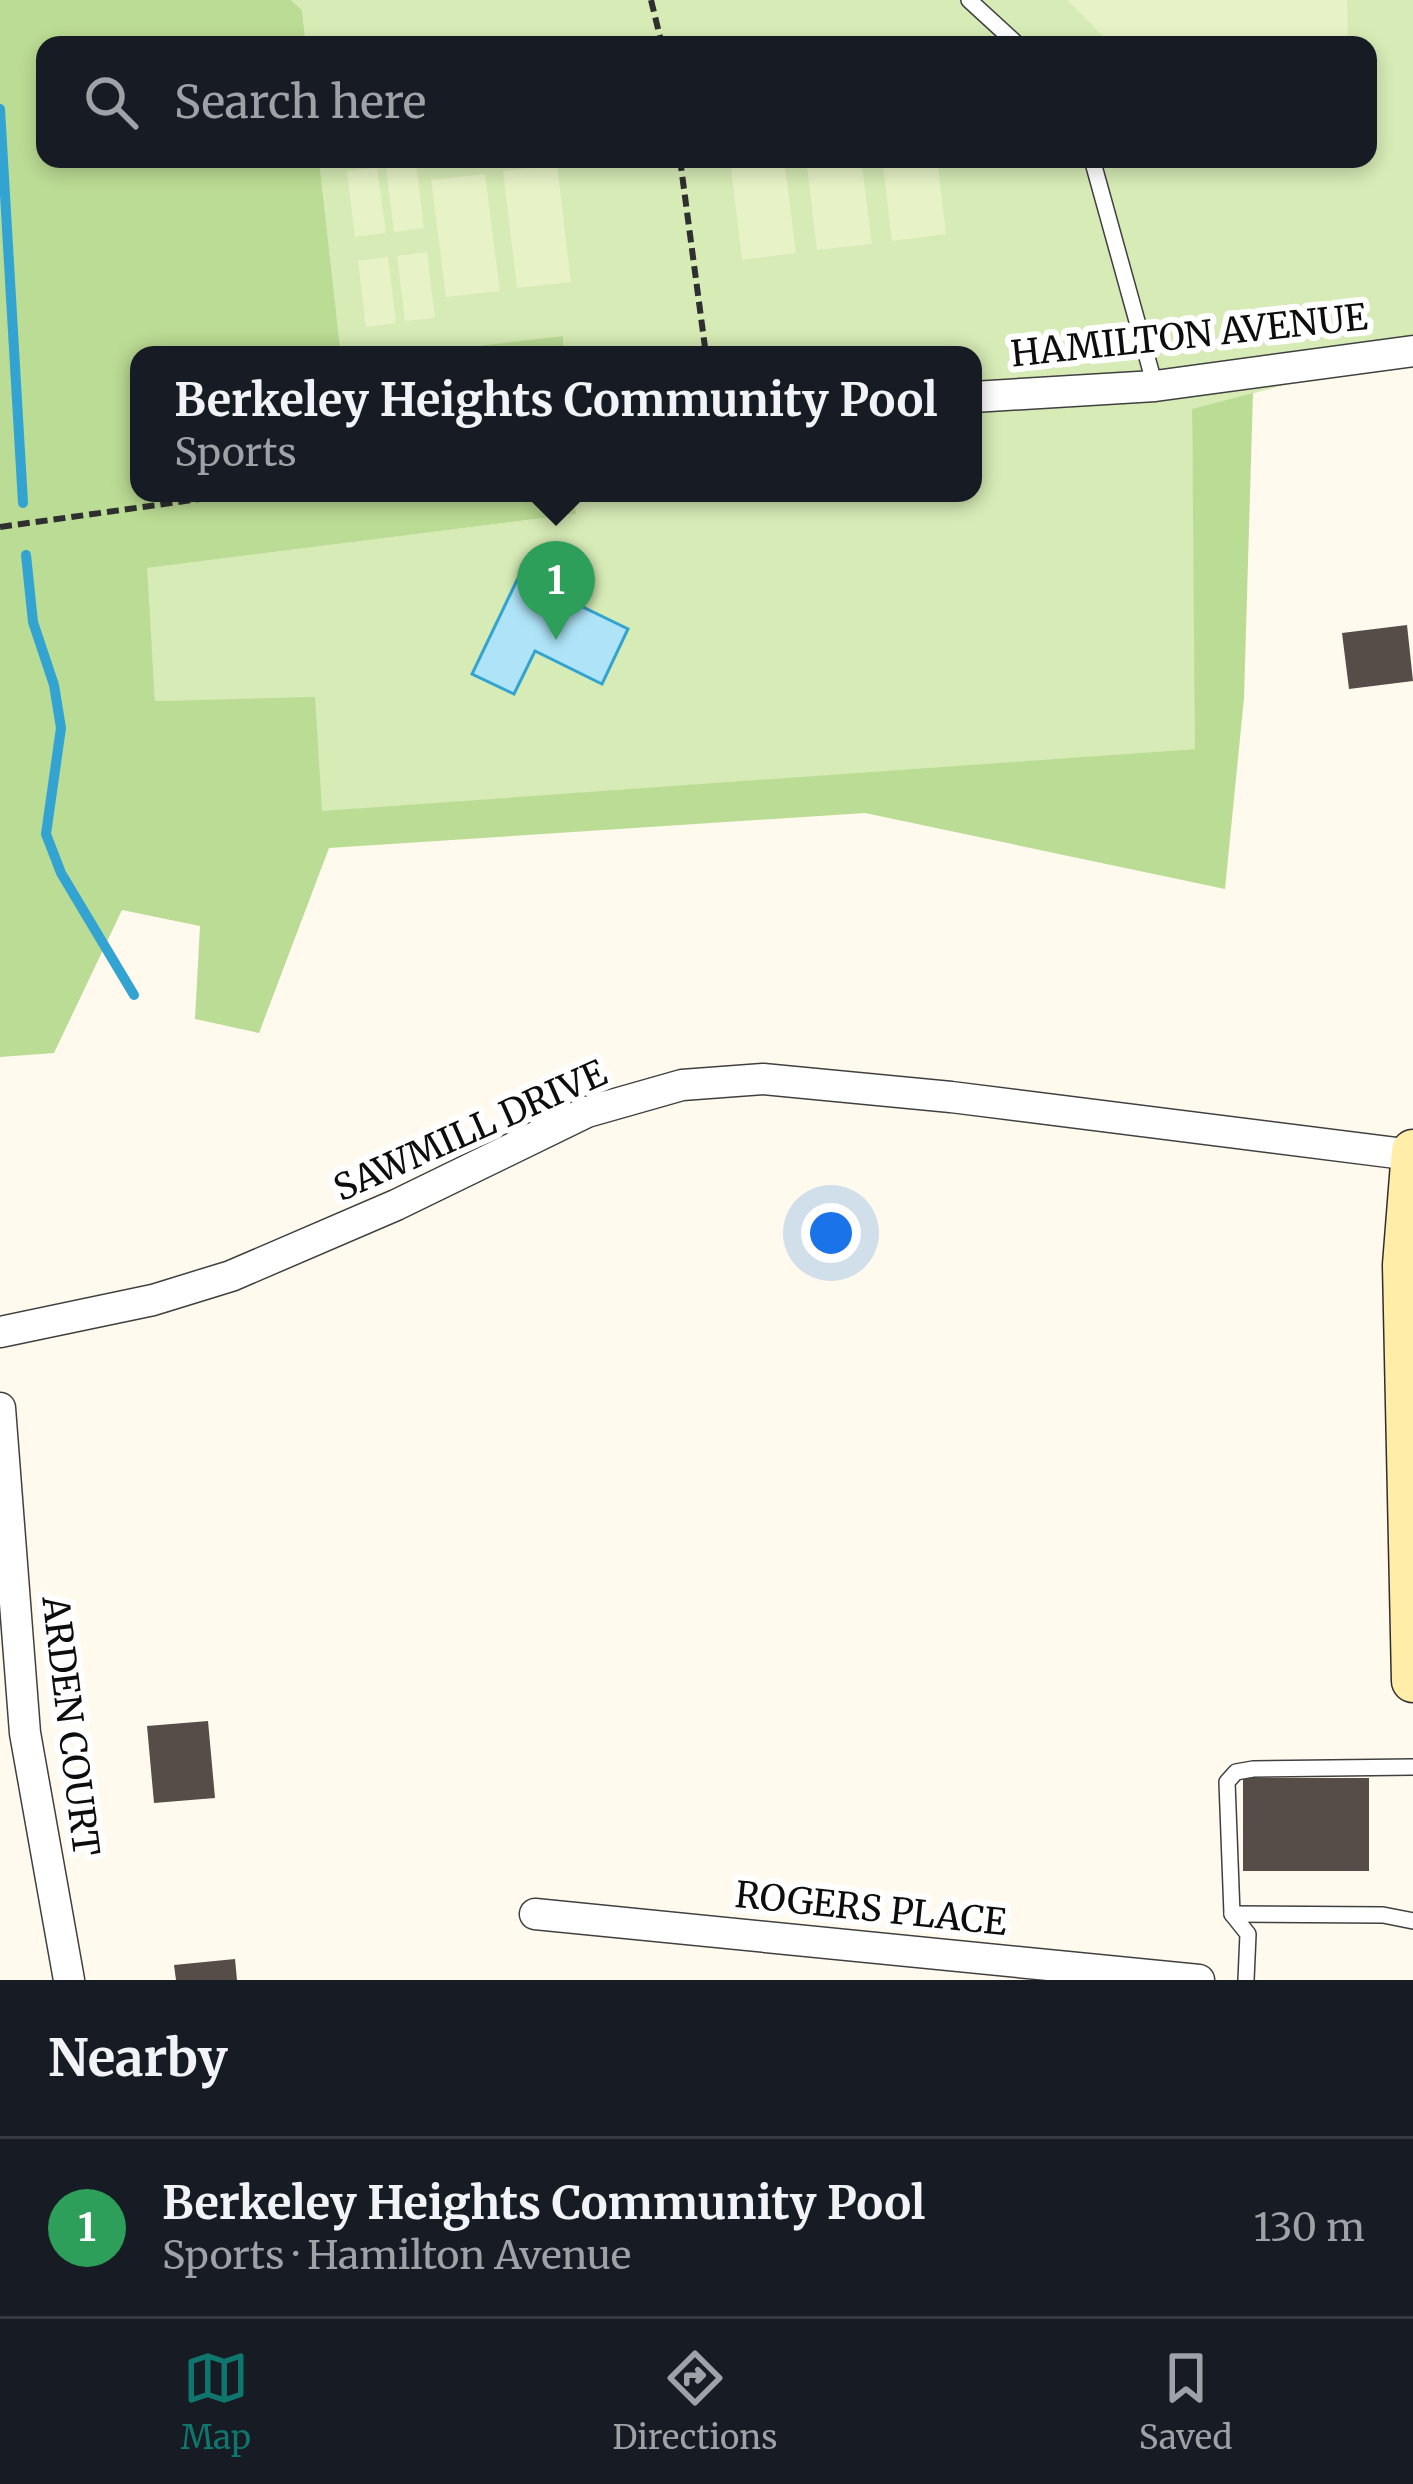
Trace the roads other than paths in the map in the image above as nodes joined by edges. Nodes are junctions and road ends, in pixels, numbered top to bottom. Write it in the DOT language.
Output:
graph roads {
  1 [pos="969,0"];
  2 [pos="1008,36"];
  3 [pos="1094,168"];
  4 [pos="1413,351"];
  5 [pos="1155,386"];
  6 [pos="982,396"];
  7 [pos="1413,1153"];
  8 [pos="0,1332"];
  9 [pos="0,1408"];
  10 [pos="1413,1681"];
  11 [pos="1413,1767"];
  12 [pos="535,1914"];
  13 [pos="1232,1914"];
  14 [pos="1413,1921"];
  15 [pos="69,1980"];
  16 [pos="1199,1980"];
  17 [pos="1246,1980"];
  1 -- 2 [label="lane"];
  3 -- 5 [label="lane"];
  4 -- 5 [label="street, HAMILTON AVENUE"];
  5 -- 6 [label="street, HAMILTON AVENUE"];
  7 -- 8 [label="street, SAWMILL DRIVE"];
  7 -- 10 [label="main road"];
  9 -- 15 [label="street, ARDEN COURT"];
  11 -- 13 [label="lane"];
  12 -- 16 [label="street, ROGERS PLACE"];
  13 -- 14 [label="lane"];
  13 -- 17 [label="lane"];
}
